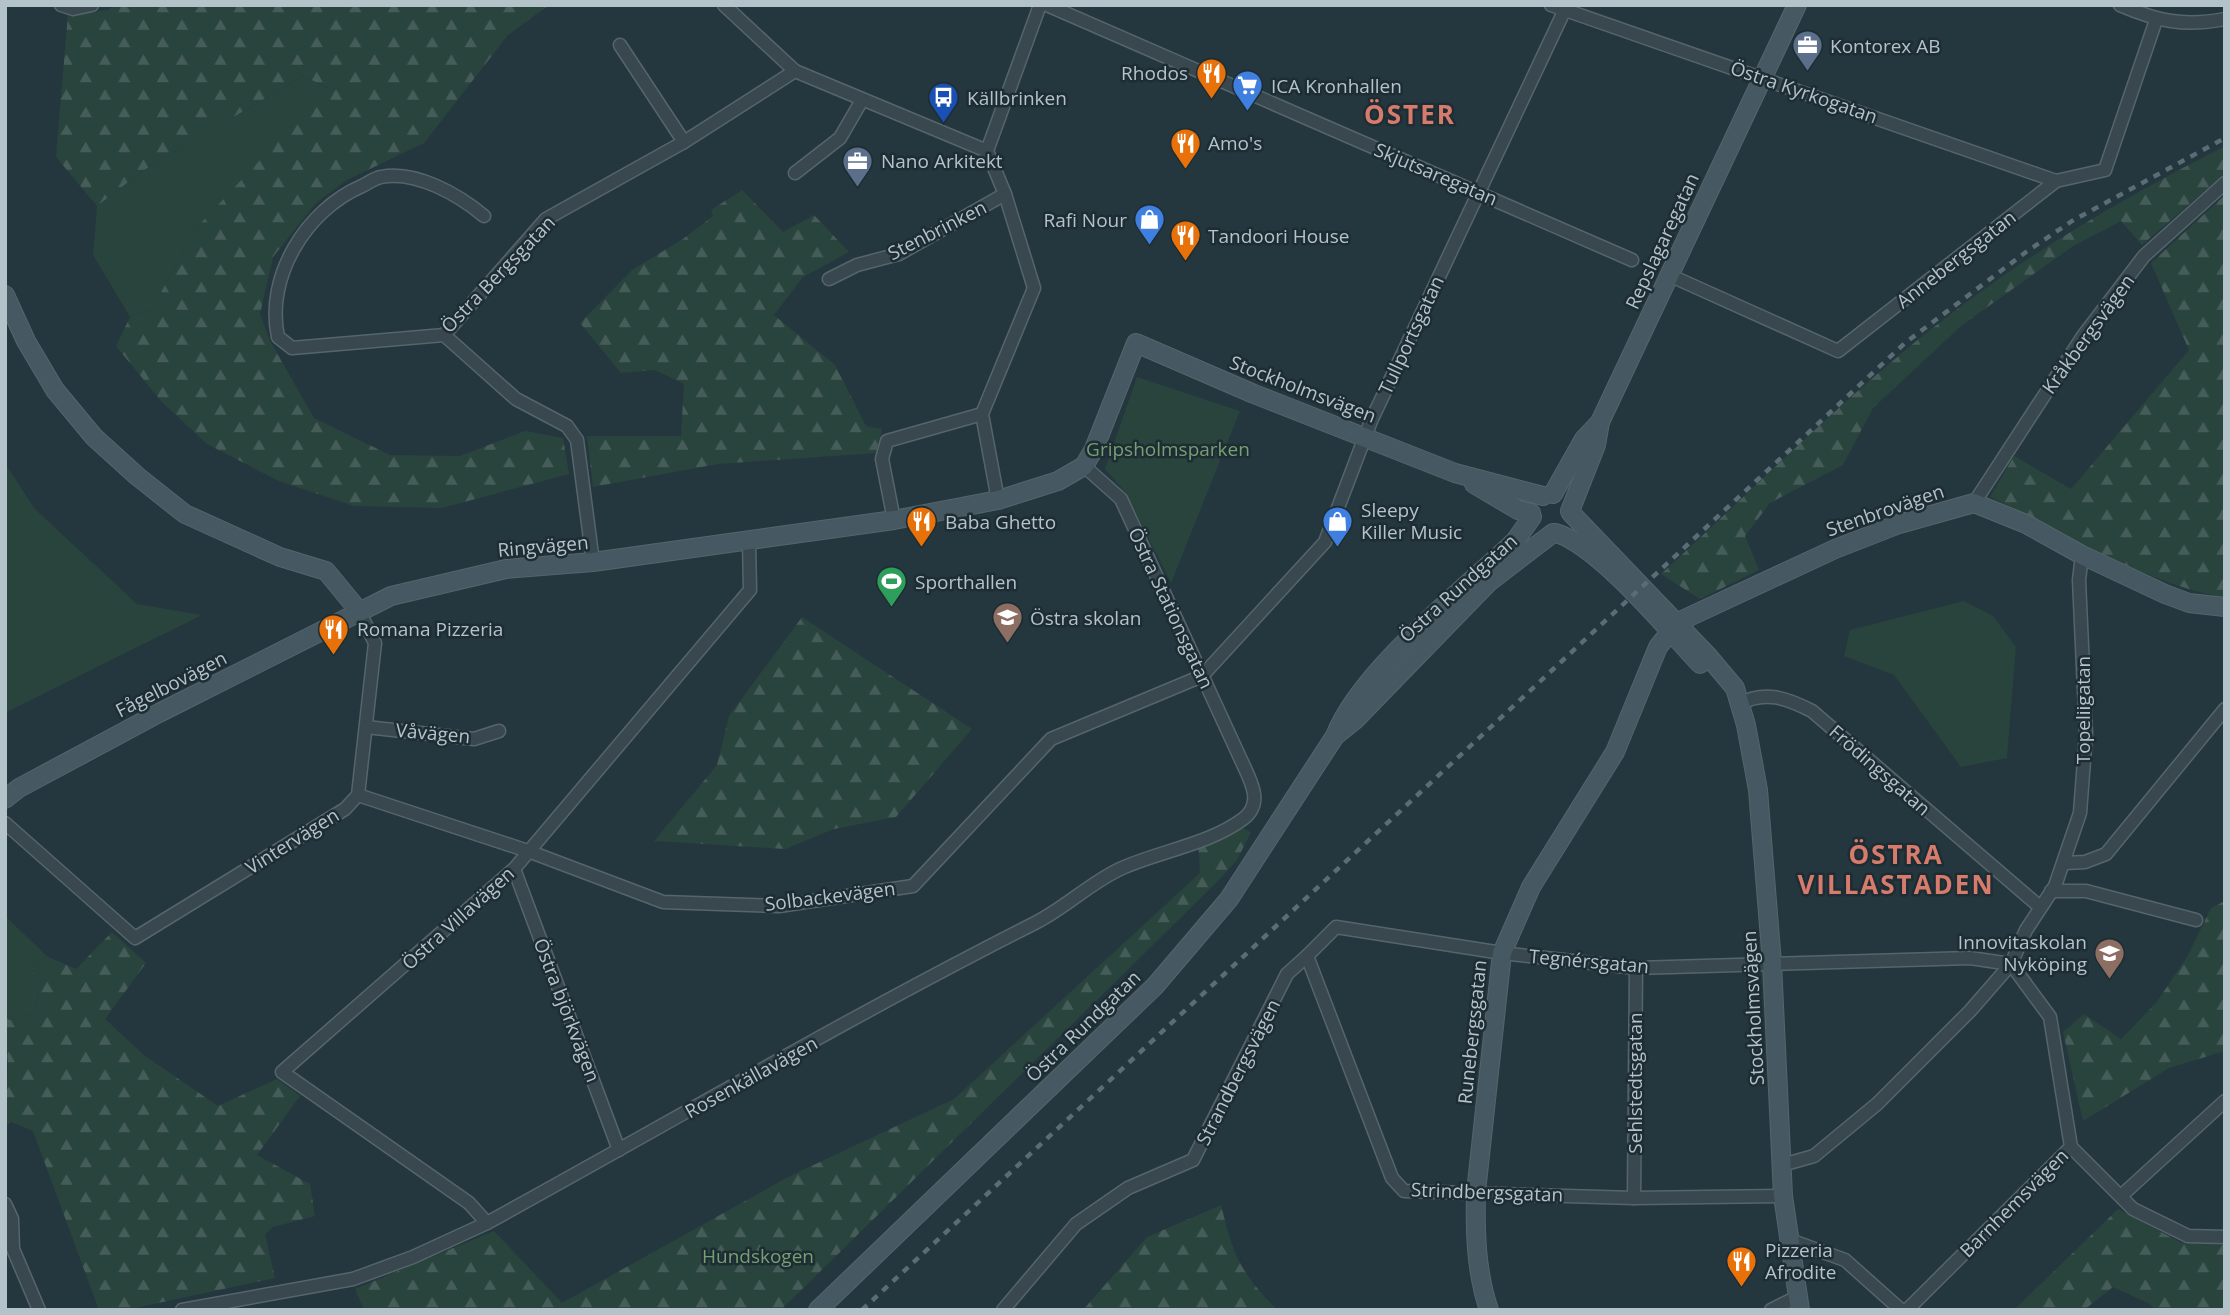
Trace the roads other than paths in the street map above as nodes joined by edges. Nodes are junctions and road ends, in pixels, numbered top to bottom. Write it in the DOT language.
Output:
graph roads {
  1 [pos="61,5"];
  2 [pos="92,5"];
  3 [pos="724,5"];
  4 [pos="1040,5"];
  5 [pos="1047,5"];
  6 [pos="1551,5"];
  7 [pos="1790,5"];
  8 [pos="1797,5"];
  9 [pos="2120,5"];
  10 [pos="1566,8"];
  11 [pos="2225,19"];
  12 [pos="2156,20"];
  13 [pos="620,45"];
  14 [pos="795,71"];
  15 [pos="1762,78"];
  16 [pos="862,100"];
  17 [pos="684,142"];
  18 [pos="987,152"];
  19 [pos="794,173"];
  20 [pos="2056,181"];
  21 [pos="2225,183"];
  22 [pos="1478,191"];
  23 [pos="1005,194"];
  24 [pos="484,216"];
  25 [pos="1632,260"];
  26 [pos="1669,275"];
  27 [pos="829,279"];
  28 [pos="5,295"];
  29 [pos="444,335"];
  30 [pos="982,414"];
  31 [pos="1600,422"];
  32 [pos="1365,436"];
  33 [pos="1084,466"];
  34 [pos="1455,473"];
  35 [pos="1548,495"];
  36 [pos="998,500"];
  37 [pos="1974,503"];
  38 [pos="1570,512"];
  39 [pos="1531,515"];
  40 [pos="894,520"];
  41 [pos="1555,533"];
  42 [pos="750,541"];
  43 [pos="2082,555"];
  44 [pos="593,562"];
  45 [pos="2225,607"];
  46 [pos="359,611"];
  47 [pos="1673,626"];
  48 [pos="1202,676"];
  49 [pos="1739,704"];
  50 [pos="2225,709"];
  51 [pos="366,727"];
  52 [pos="499,730"];
  53 [pos="1335,736"];
  54 [pos="1242,762"];
  55 [pos="358,795"];
  56 [pos="5,799"];
  57 [pos="5,823"];
  58 [pos="528,851"];
  59 [pos="2065,863"];
  60 [pos="514,869"];
  61 [pos="2051,891"];
  62 [pos="2040,907"];
  63 [pos="2196,920"];
  64 [pos="1502,953"];
  65 [pos="1307,956"];
  66 [pos="1772,963"];
  67 [pos="2011,964"];
  68 [pos="1636,968"];
  69 [pos="2225,1101"];
  70 [pos="2071,1147"];
  71 [pos="619,1150"];
  72 [pos="1782,1165"];
  73 [pos="1476,1192"];
  74 [pos="1783,1196"];
  75 [pos="2121,1196"];
  76 [pos="1634,1198"];
  77 [pos="5,1204"];
  78 [pos="487,1223"];
  79 [pos="2225,1237"];
  80 [pos="1787,1239"];
  81 [pos="1799,1303"];
  82 [pos="39,1310"];
  83 [pos="182,1310"];
  84 [pos="818,1310"];
  85 [pos="1003,1310"];
  86 [pos="1489,1310"];
  87 [pos="1771,1310"];
  88 [pos="1901,1310"];
  89 [pos="1907,1310"];
  1 -- 2 [label="street"];
  3 -- 14 [label="street"];
  4 -- 18 [label="street"];
  5 -- 22 [label="street, Skjutsaregatan"];
  6 -- 10 [label="street, Östra Kyrkogatan"];
  7 -- 15 [label="street, Repslagaregatan"];
  8 -- 15 [label="street, Repslagaregatan"];
  9 -- 12 [label="street"];
  10 -- 15 [label="street, Östra Kyrkogatan"];
  10 -- 22 [label="street, Tullportsgatan"];
  11 -- 12 [label="street"];
  12 -- 20 [label="street, Annebergsgatan"];
  13 -- 17 [label="street"];
  14 -- 16 [label="street"];
  14 -- 17 [label="street, Östra Bergsgatan"];
  15 -- 20 [label="street, Östra Kyrkogatan"];
  15 -- 26 [label="street, Repslagaregatan"];
  16 -- 18 [label="street"];
  16 -- 19 [label="street"];
  17 -- 29 [label="street, Östra Bergsgatan"];
  18 -- 23 [label="street"];
  20 -- 26 [label="street, Annebergsgatan"];
  21 -- 37 [label="street, Kråkbergsvägen"];
  22 -- 25 [label="street, Skjutsaregatan"];
  22 -- 32 [label="street, Tullportsgatan"];
  23 -- 27 [label="street, Stenbrinken"];
  23 -- 30 [label="street"];
  24 -- 29 [label="street, Östra Bergsgatan"];
  26 -- 31 [label="street, Repslagaregatan"];
  28 -- 46 [label="street"];
  29 -- 44 [label="street"];
  30 -- 36 [label="street"];
  30 -- 40 [label="street"];
  31 -- 35 [label="street, Repslagaregatan"];
  31 -- 38 [label="street, Repslagaregatan"];
  32 -- 33 [label="street, Stockholmsvägen"];
  32 -- 34 [label="street, Stockholmsvägen"];
  32 -- 48 [label="street, Tullportsgatan"];
  33 -- 36 [label="street, Ringvägen"];
  33 -- 48 [label="street, Östra Stationsgatan"];
  34 -- 35 [label="street, Stockholmsvägen"];
  34 -- 39 [label="street, Stockholmsvägen"];
  35 -- 38 [label="street"];
  35 -- 39 [label="street"];
  36 -- 40 [label="street, Ringvägen"];
  37 -- 43 [label="street, Stenbrovägen"];
  37 -- 47 [label="street, Stenbrovägen"];
  38 -- 41 [label="street"];
  38 -- 47 [label="street"];
  39 -- 41 [label="street"];
  39 -- 53 [label="street, Östra Rundgatan"];
  40 -- 42 [label="street, Ringvägen"];
  41 -- 47 [label="street"];
  41 -- 53 [label="street, Östra Rundgatan"];
  42 -- 44 [label="street, Ringvägen"];
  42 -- 58 [label="street, Östra Villavägen"];
  43 -- 45 [label="street, Stenbrovägen"];
  43 -- 59 [label="street, Topeliigatan"];
  44 -- 46 [label="street, Ringvägen"];
  46 -- 51 [label="street, Vintervägen"];
  46 -- 56 [label="street, Fågelbovägen"];
  47 -- 49 [label="street"];
  47 -- 64 [label="street, Runebergsgatan"];
  48 -- 54 [label="street, Östra Stationsgatan"];
  48 -- 58 [label="street, Solbackevägen"];
  49 -- 62 [label="street, Frödingsgatan"];
  49 -- 66 [label="street, Stockholmsvägen"];
  50 -- 59 [label="street"];
  51 -- 52 [label="street, Våvägen"];
  51 -- 55 [label="street, Vintervägen"];
  53 -- 84 [label="street, Östra Rundgatan"];
  54 -- 71 [label="street, Rosenkällavägen"];
  55 -- 57 [label="street, Vintervägen"];
  55 -- 58 [label="street, Solbackevägen"];
  58 -- 60 [label="street, Östra Villavägen"];
  59 -- 61 [label="street"];
  60 -- 71 [label="street, Östra björkvägen"];
  60 -- 78 [label="street, Östra Villavägen"];
  61 -- 62 [label="street"];
  61 -- 63 [label="street"];
  62 -- 67 [label="street"];
  64 -- 65 [label="street, Tegnérsgatan"];
  64 -- 68 [label="street, Tegnérsgatan"];
  64 -- 73 [label="street, Runebergsgatan"];
  65 -- 73 [label="street, Strindbergsgatan"];
  65 -- 85 [label="street, Strandbergsvägen"];
  66 -- 67 [label="street, Tegnérsgatan"];
  66 -- 68 [label="street, Tegnérsgatan"];
  66 -- 72 [label="street, Stockholmsvägen"];
  67 -- 70 [label="street, Barnhemsvägen"];
  67 -- 72 [label="street"];
  68 -- 76 [label="street, Sehlstedtsgatan"];
  69 -- 75 [label="street"];
  70 -- 75 [label="street"];
  70 -- 89 [label="street, Barnhemsvägen"];
  71 -- 78 [label="street, Rosenkällavägen"];
  72 -- 74 [label="street, Stockholmsvägen"];
  73 -- 76 [label="street, Strindbergsgatan"];
  73 -- 86 [label="street, Runebergsgatan"];
  74 -- 76 [label="street, Strindbergsgatan"];
  74 -- 80 [label="street, Stockholmsvägen"];
  75 -- 79 [label="street"];
  77 -- 82 [label="street"];
  78 -- 83 [label="street, Rosenkällavägen"];
  80 -- 81 [label="street, Stockholmsvägen"];
  80 -- 88 [label="street"];
  81 -- 87 [label="street"];
}
